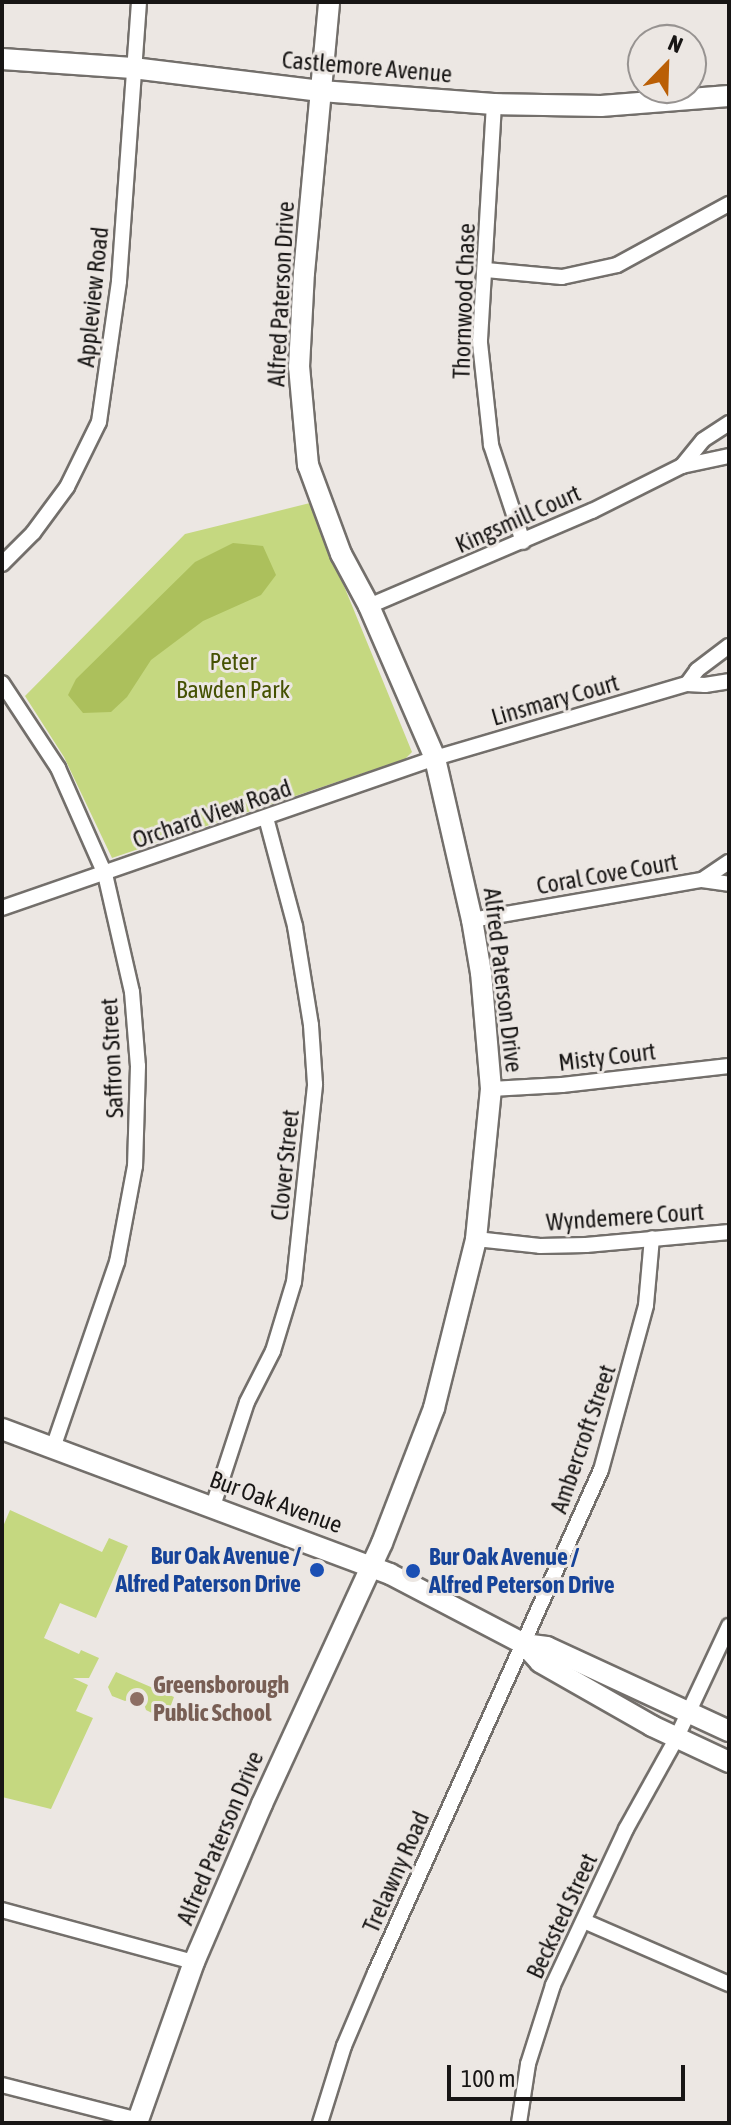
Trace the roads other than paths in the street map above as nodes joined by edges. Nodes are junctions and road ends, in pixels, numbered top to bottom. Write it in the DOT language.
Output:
graph roads {
  1 [pos="139,2"];
  2 [pos="329,2"];
  3 [pos="2,59"];
  4 [pos="133,68"];
  5 [pos="321,91"];
  6 [pos="729,96"];
  7 [pos="494,104"];
  8 [pos="729,204"];
  9 [pos="486,270"];
  10 [pos="729,423"];
  11 [pos="729,456"];
  12 [pos="682,466"];
  13 [pos="523,542"];
  14 [pos="2,564"];
  15 [pos="369,606"];
  16 [pos="729,646"];
  17 [pos="729,681"];
  18 [pos="2,683"];
  19 [pos="687,684"];
  20 [pos="435,758"];
  21 [pos="266,818"];
  22 [pos="729,862"];
  23 [pos="105,874"];
  24 [pos="702,880"];
  25 [pos="729,884"];
  26 [pos="2,908"];
  27 [pos="472,920"];
  28 [pos="729,1066"];
  29 [pos="491,1089"];
  30 [pos="729,1232"];
  31 [pos="652,1238"];
  32 [pos="476,1239"];
  33 [pos="2,1429"];
  34 [pos="53,1448"];
  35 [pos="213,1506"];
  36 [pos="372,1566"];
  37 [pos="729,1626"];
  38 [pos="524,1644"];
  39 [pos="689,1714"];
  40 [pos="729,1731"];
  41 [pos="676,1739"];
  42 [pos="729,1762"];
  43 [pos="2,1910"];
  44 [pos="584,1921"];
  45 [pos="194,1962"];
  46 [pos="729,1984"];
  47 [pos="2,2085"];
  48 [pos="138,2121"];
  49 [pos="320,2123"];
  50 [pos="519,2123"];
  1 -- 4 [label="street, Appleview Road"];
  2 -- 5 [label="street, Alfred Paterson Drive"];
  3 -- 4 [label="street, Castlemore Avenue"];
  4 -- 5 [label="street, Castlemore Avenue"];
  4 -- 14 [label="street, Appleview Road"];
  5 -- 7 [label="street, Castlemore Avenue"];
  5 -- 15 [label="street, Alfred Paterson Drive"];
  6 -- 7 [label="street, Castlemore Avenue"];
  7 -- 9 [label="street, Thornwood Chase"];
  8 -- 9 [label="street"];
  9 -- 13 [label="street, Thornwood Chase"];
  10 -- 12 [label="street, Kingsmill Court"];
  11 -- 12 [label="street, Kingsmill Court"];
  12 -- 13 [label="street, Kingsmill Court"];
  13 -- 15 [label="street, Kingsmill Court"];
  15 -- 20 [label="street, Alfred Paterson Drive"];
  16 -- 19 [label="street, Linsmary Court"];
  17 -- 19 [label="street, Linsmary Court"];
  18 -- 23 [label="street, Saffron Street"];
  19 -- 20 [label="street, Linsmary Court"];
  20 -- 21 [label="street, Orchard View Road"];
  20 -- 27 [label="street, Alfred Paterson Drive"];
  21 -- 23 [label="street, Orchard View Road"];
  21 -- 35 [label="street, Clover Street"];
  22 -- 24 [label="street, Coral Cove Court"];
  23 -- 26 [label="street, Orchard View Road"];
  23 -- 34 [label="street, Saffron Street"];
  24 -- 25 [label="street, Coral Cove Court"];
  24 -- 27 [label="street, Coral Cove Court"];
  27 -- 29 [label="street, Alfred Paterson Drive"];
  28 -- 29 [label="street, Misty Court"];
  29 -- 32 [label="street, Alfred Paterson Drive"];
  30 -- 31 [label="street, Wyndemere Court"];
  31 -- 32 [label="street, Wyndemere Court"];
  31 -- 38 [label="street, Ambercroft Street"];
  32 -- 36 [label="street, Alfred Paterson Drive"];
  33 -- 34 [label="street, Bur Oak Avenue"];
  34 -- 35 [label="street, Bur Oak Avenue"];
  35 -- 36 [label="street, Bur Oak Avenue"];
  36 -- 38 [label="street, Bur Oak Avenue"];
  36 -- 45 [label="street, Alfred Paterson Drive"];
  37 -- 39 [label="street"];
  38 -- 39 [label="street, Bur Oak Avenue"];
  38 -- 41 [label="street, Bur Oak Avenue"];
  38 -- 49 [label="street, Trelawny Road"];
  39 -- 40 [label="street, Bur Oak Avenue"];
  39 -- 41 [label="street"];
  41 -- 42 [label="street, Bur Oak Avenue"];
  41 -- 44 [label="street, Becksted Street"];
  43 -- 45 [label="street"];
  44 -- 46 [label="street"];
  44 -- 50 [label="street, Becksted Street"];
  45 -- 48 [label="street, Alfred Paterson Drive"];
  47 -- 48 [label="street"];
}
